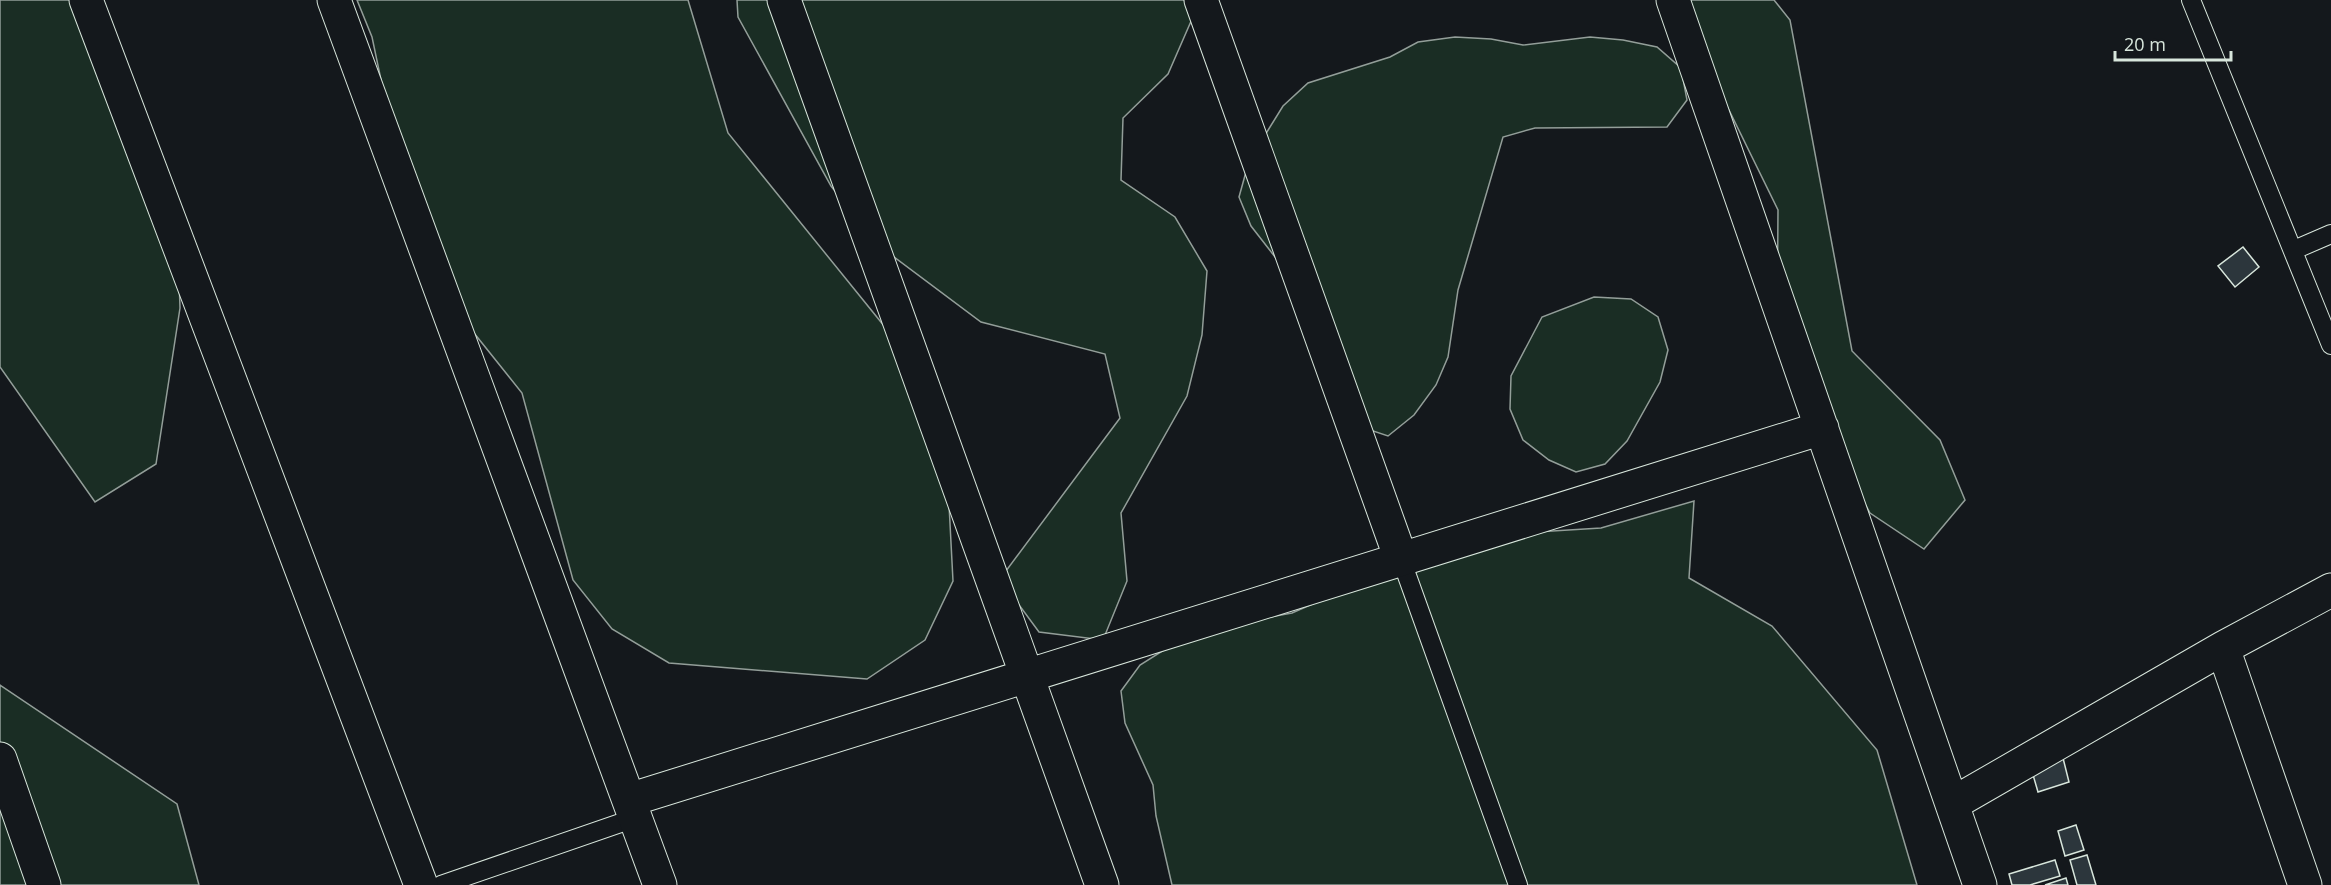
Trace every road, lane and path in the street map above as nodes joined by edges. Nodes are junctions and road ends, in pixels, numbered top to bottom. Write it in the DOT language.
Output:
graph roads {
  1 [pos="86,0"];
  2 [pos="334,0"];
  3 [pos="784,0"];
  4 [pos="1201,0"];
  5 [pos="1673,0"];
  6 [pos="2191,0"];
  7 [pos="2331,234"];
  8 [pos="2294,250"];
  9 [pos="2331,345"];
  10 [pos="1822,428"];
  11 [pos="1401,559"];
  12 [pos="2331,590"];
  13 [pos="2223,648"];
  14 [pos="1027,676"];
  15 [pos="0,759"];
  16 [pos="1952,804"];
  17 [pos="632,809"];
  18 [pos="44,885"];
  19 [pos="421,885"];
  20 [pos="441,885"];
  21 [pos="660,885"];
  22 [pos="1102,885"];
  23 [pos="1518,885"];
  24 [pos="1980,885"];
  25 [pos="2305,885"];
  1 -- 19 [label="street"];
  2 -- 17 [label="street"];
  3 -- 14 [label="street"];
  4 -- 11 [label="street"];
  5 -- 10 [label="street"];
  6 -- 8 [label="lane"];
  7 -- 8 [label="lane"];
  8 -- 9 [label="lane"];
  10 -- 11 [label="street"];
  10 -- 16 [label="street"];
  11 -- 14 [label="street"];
  11 -- 23 [label="lane"];
  12 -- 13 [label="street"];
  13 -- 16 [label="street"];
  13 -- 25 [label="street"];
  14 -- 17 [label="street"];
  14 -- 22 [label="street"];
  15 -- 18 [label="street"];
  16 -- 24 [label="street"];
  17 -- 20 [label="lane"];
  17 -- 21 [label="street"];
}
